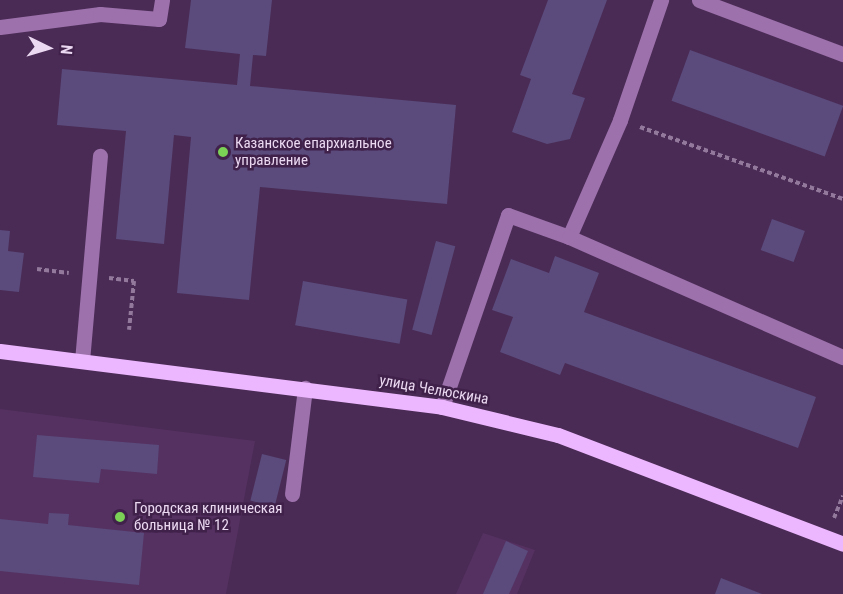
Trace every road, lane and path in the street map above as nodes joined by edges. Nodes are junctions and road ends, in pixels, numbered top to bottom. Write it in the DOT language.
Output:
graph roads {
  1 [pos="162,0"];
  2 [pos="661,0"];
  3 [pos="699,0"];
  4 [pos="0,27"];
  5 [pos="843,54"];
  6 [pos="620,120"];
  7 [pos="100,156"];
  8 [pos="843,199"];
  9 [pos="569,237"];
  10 [pos="0,351"];
  11 [pos="843,357"];
  12 [pos="82,361"];
  13 [pos="305,388"];
  14 [pos="442,406"];
  15 [pos="292,494"];
  16 [pos="843,544"];
  1 -- 4 [label="street"];
  2 -- 6 [label="street"];
  3 -- 5 [label="street"];
  6 -- 8 [label="path"];
  6 -- 9 [label="street"];
  7 -- 12 [label="street"];
  9 -- 11 [label="street"];
  9 -- 14 [label="street"];
  10 -- 12 [label="main road, улица Челюскина"];
  12 -- 13 [label="main road, улица Челюскина"];
  13 -- 14 [label="main road, улица Челюскина"];
  13 -- 15 [label="street"];
  14 -- 16 [label="main road, улица Челюскина"];
}
